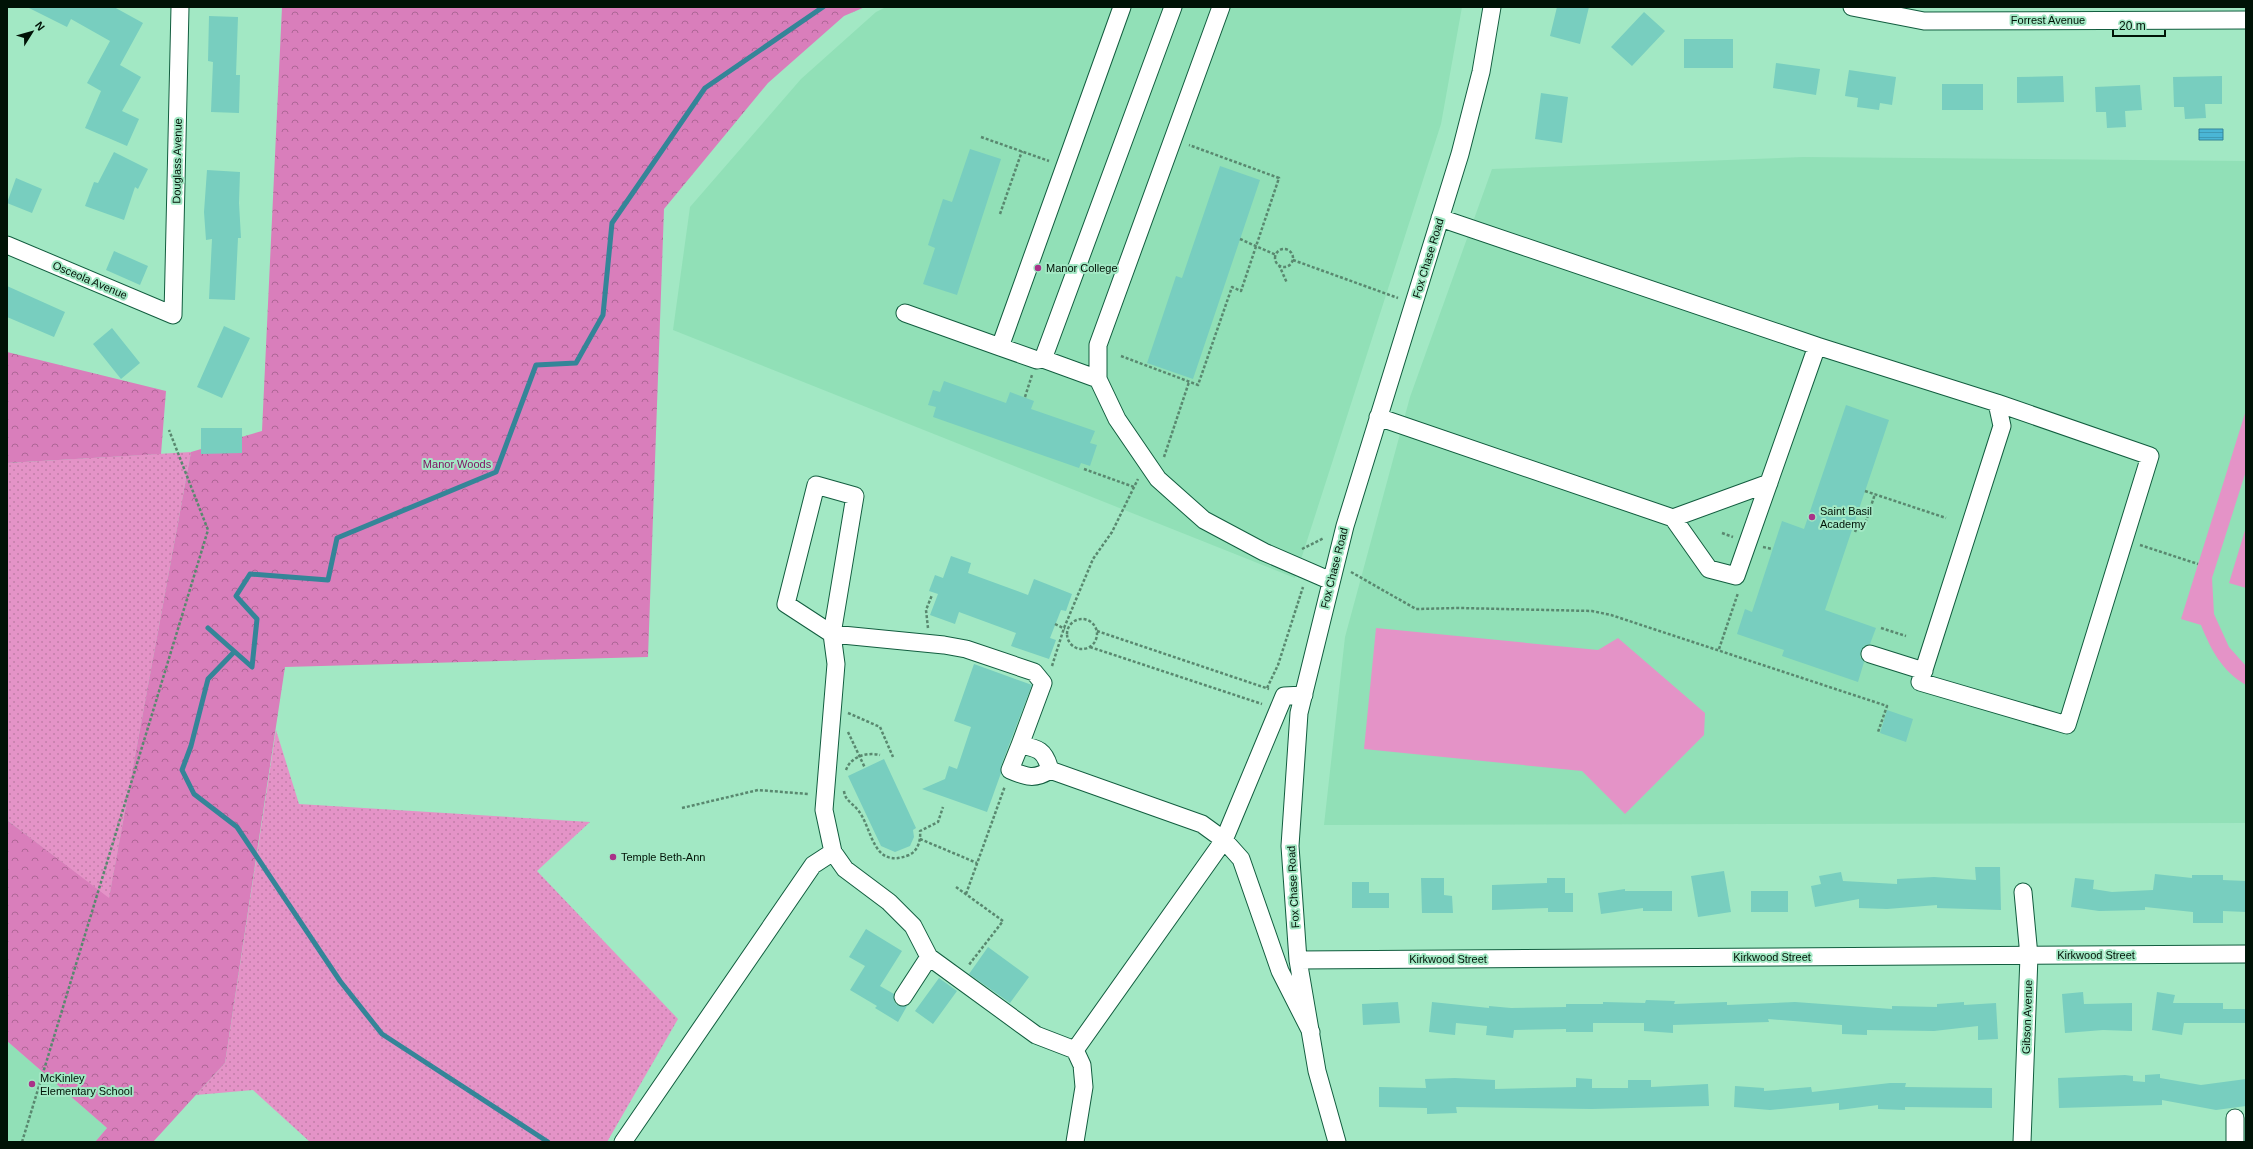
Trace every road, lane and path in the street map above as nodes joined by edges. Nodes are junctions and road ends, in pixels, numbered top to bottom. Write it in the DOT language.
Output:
graph roads {
  1 [pos="180,7"];
  2 [pos="1122,7"];
  3 [pos="1173,7"];
  4 [pos="1221,7"];
  5 [pos="1492,7"];
  6 [pos="1852,7"];
  7 [pos="2246,20"];
  8 [pos="981,137"];
  9 [pos="1173,139"];
  10 [pos="1022,151"];
  11 [pos="1065,166"];
  12 [pos="1000,214"];
  13 [pos="1440,218"];
  14 [pos="1240,239"];
  15 [pos="7,245"];
  16 [pos="1256,247"];
  17 [pos="1276,255"];
  18 [pos="1293,260"];
  19 [pos="1279,265"];
  20 [pos="1287,283"];
  21 [pos="1398,298"];
  22 [pos="905,313"];
  23 [pos="174,315"];
  24 [pos="1817,346"];
  25 [pos="1000,348"];
  26 [pos="1121,356"];
  27 [pos="1040,359"];
  28 [pos="1098,379"];
  29 [pos="1189,382"];
  30 [pos="1025,398"];
  31 [pos="1997,403"];
  32 [pos="1378,417"];
  33 [pos="169,430"];
  34 [pos="1164,460"];
  35 [pos="1084,469"];
  36 [pos="1139,479"];
  37 [pos="1769,483"];
  38 [pos="1134,487"];
  39 [pos="1866,491"];
  40 [pos="1875,494"];
  41 [pos="1673,518"];
  42 [pos="1946,518"];
  43 [pos="1855,532"];
  44 [pos="1324,538"];
  45 [pos="2124,540"];
  46 [pos="1296,547"];
  47 [pos="1764,547"];
  48 [pos="1772,549"];
  49 [pos="2198,564"];
  50 [pos="1345,569"];
  51 [pos="1736,576"];
  52 [pos="1331,581"];
  53 [pos="1304,585"];
  54 [pos="932,595"];
  55 [pos="1055,624"];
  56 [pos="1064,628"];
  57 [pos="1881,628"];
  58 [pos="1068,630"];
  59 [pos="1097,631"];
  60 [pos="832,634"];
  61 [pos="1906,636"];
  62 [pos="930,644"];
  63 [pos="1090,647"];
  64 [pos="1719,649"];
  65 [pos="1870,654"];
  66 [pos="1924,670"];
  67 [pos="1043,682"];
  68 [pos="1267,689"];
  69 [pos="1304,695"];
  70 [pos="1281,702"];
  71 [pos="833,706"];
  72 [pos="846,728"];
  73 [pos="1878,732"];
  74 [pos="1020,745"];
  75 [pos="880,755"];
  76 [pos="860,757"];
  77 [pos="893,757"];
  78 [pos="865,768"];
  79 [pos="1010,770"];
  80 [pos="1050,770"];
  81 [pos="845,772"];
  82 [pos="843,789"];
  83 [pos="825,798"];
  84 [pos="850,803"];
  85 [pos="943,807"];
  86 [pos="682,808"];
  87 [pos="920,839"];
  88 [pos="1224,840"];
  89 [pos="833,852"];
  90 [pos="977,863"];
  91 [pos="956,887"];
  92 [pos="2023,892"];
  93 [pos="966,894"];
  94 [pos="2246,954"];
  95 [pos="2029,956"];
  96 [pos="929,957"];
  97 [pos="1298,960"];
  98 [pos="959,979"];
  99 [pos="904,997"];
  100 [pos="1311,1032"];
  101 [pos="1075,1050"];
  102 [pos="2235,1118"];
  103 [pos="22,1142"];
  104 [pos="623,1142"];
  105 [pos="1075,1142"];
  106 [pos="1337,1142"];
  107 [pos="2022,1142"];
  108 [pos="2235,1142"];
  1 -- 23 [label="street, Douglass Avenue"];
  2 -- 11 [label="street"];
  3 -- 27 [label="street"];
  4 -- 9 [label="street"];
  5 -- 13 [label="street, Fox Chase Road"];
  6 -- 7 [label="street, Forrest Avenue"];
  8 -- 10 [label="path"];
  9 -- 16 [label="path"];
  9 -- 28 [label="street"];
  10 -- 11 [label="path"];
  10 -- 12 [label="path"];
  11 -- 25 [label="street"];
  13 -- 24 [label="street"];
  13 -- 32 [label="street, Fox Chase Road"];
  14 -- 16 [label="path"];
  15 -- 23 [label="street, Osceola Avenue"];
  16 -- 17 [label="path"];
  16 -- 29 [label="path"];
  17 -- 18 [label="path"];
  17 -- 19 [label="path"];
  18 -- 19 [label="path"];
  18 -- 21 [label="path"];
  19 -- 20 [label="path"];
  22 -- 25 [label="street"];
  24 -- 31 [label="street"];
  24 -- 37 [label="street"];
  25 -- 27 [label="street"];
  26 -- 29 [label="path"];
  27 -- 28 [label="street"];
  27 -- 30 [label="path"];
  28 -- 52 [label="street"];
  29 -- 34 [label="path"];
  31 -- 45 [label="street"];
  31 -- 66 [label="street"];
  32 -- 41 [label="street"];
  32 -- 52 [label="street, Fox Chase Road"];
  33 -- 103 [label="path"];
  35 -- 38 [label="path"];
  36 -- 38 [label="path"];
  37 -- 41 [label="street"];
  37 -- 51 [label="street"];
  38 -- 56 [label="path"];
  39 -- 40 [label="path"];
  40 -- 42 [label="path"];
  40 -- 43 [label="path"];
  41 -- 51 [label="street"];
  44 -- 46 [label="path"];
  45 -- 49 [label="path"];
  45 -- 66 [label="street"];
  47 -- 48 [label="path"];
  50 -- 64 [label="path"];
  51 -- 64 [label="path"];
  52 -- 69 [label="street, Fox Chase Road"];
  53 -- 68 [label="path"];
  54 -- 62 [label="path"];
  55 -- 56 [label="path"];
  56 -- 58 [label="path"];
  56 -- 67 [label="path"];
  57 -- 61 [label="path"];
  58 -- 59 [label="path"];
  58 -- 63 [label="path"];
  59 -- 63 [label="path"];
  59 -- 68 [label="path"];
  60 -- 60 [label="street"];
  60 -- 62 [label="street"];
  60 -- 71 [label="street"];
  62 -- 67 [label="street"];
  63 -- 70 [label="path"];
  64 -- 73 [label="path"];
  65 -- 66 [label="street"];
  67 -- 74 [label="street"];
  68 -- 70 [label="path"];
  69 -- 70 [label="street"];
  69 -- 97 [label="street, Fox Chase Road"];
  70 -- 88 [label="street"];
  71 -- 77 [label="path"];
  71 -- 83 [label="street"];
  72 -- 76 [label="path"];
  74 -- 79 [label="street"];
  74 -- 80 [label="street"];
  75 -- 76 [label="path"];
  76 -- 78 [label="path"];
  76 -- 81 [label="path"];
  79 -- 80 [label="street"];
  79 -- 90 [label="path"];
  80 -- 88 [label="street"];
  82 -- 84 [label="path"];
  83 -- 84 [label="path"];
  83 -- 86 [label="path"];
  83 -- 89 [label="street"];
  84 -- 87 [label="path"];
  85 -- 87 [label="path"];
  87 -- 90 [label="path"];
  88 -- 100 [label="street"];
  88 -- 101 [label="street"];
  89 -- 96 [label="street"];
  89 -- 104 [label="street"];
  90 -- 93 [label="path"];
  91 -- 93 [label="path"];
  92 -- 95 [label="street, Gibson Avenue"];
  93 -- 98 [label="path"];
  94 -- 95 [label="street, Kirkwood Street"];
  95 -- 97 [label="street, Kirkwood Street"];
  95 -- 107 [label="street, Gibson Avenue"];
  96 -- 98 [label="street"];
  96 -- 99 [label="street"];
  97 -- 100 [label="street, Fox Chase Road"];
  98 -- 101 [label="street"];
  100 -- 106 [label="street, Fox Chase Road"];
  101 -- 105 [label="street"];
  102 -- 108 [label="street"];
}
